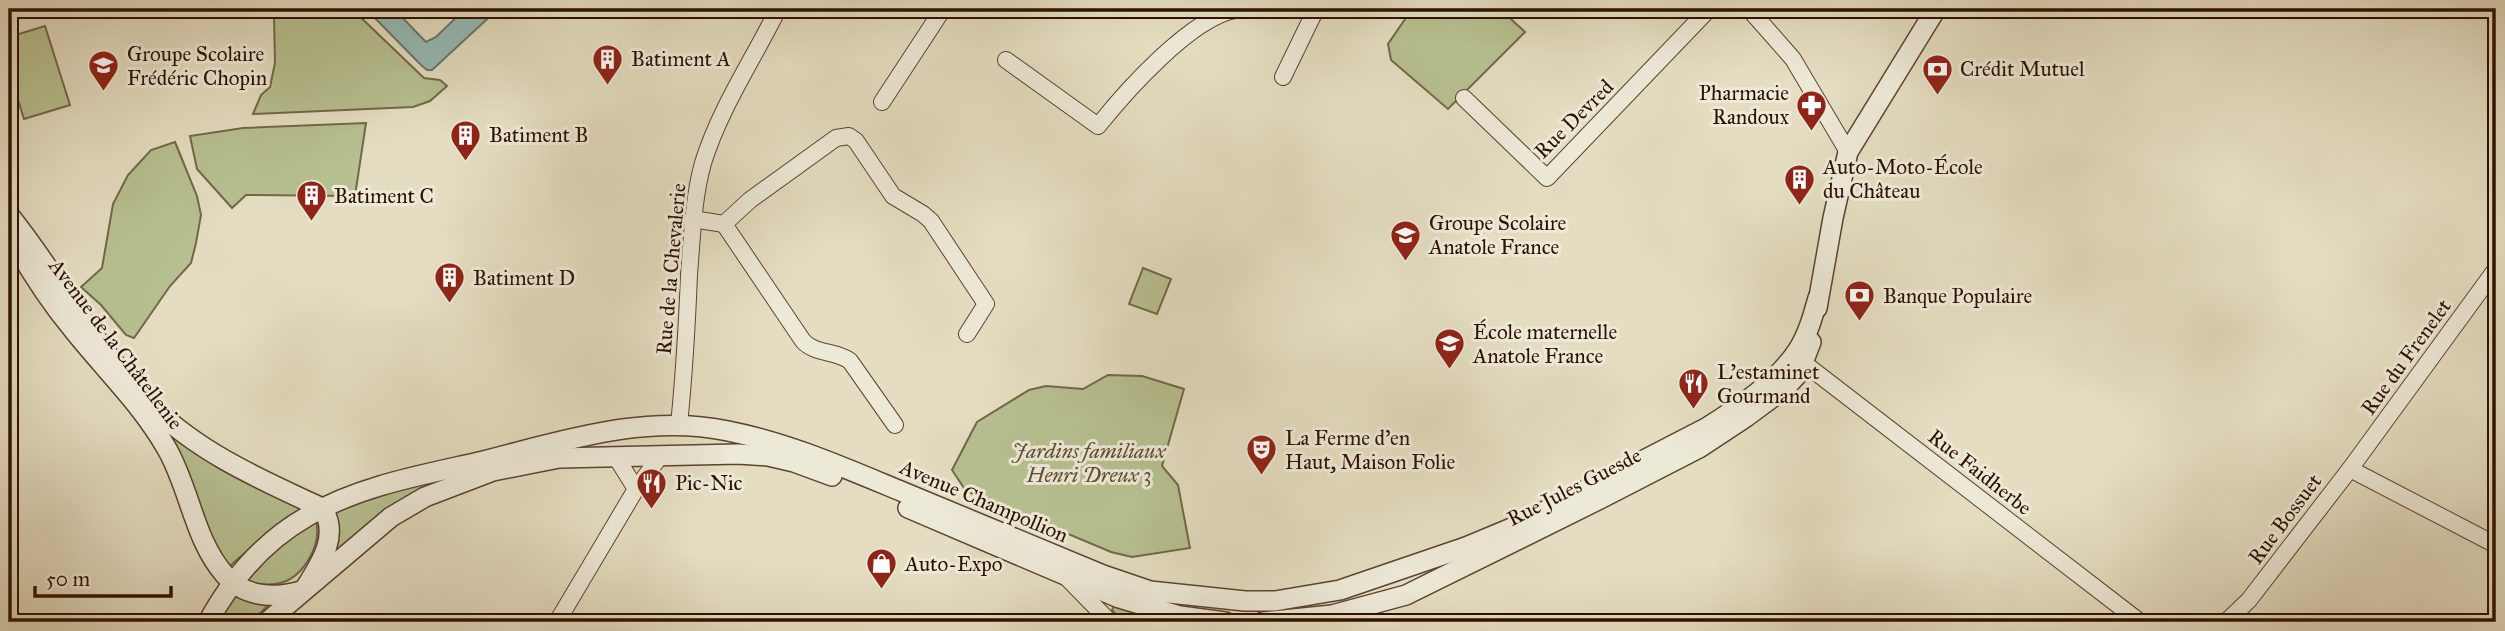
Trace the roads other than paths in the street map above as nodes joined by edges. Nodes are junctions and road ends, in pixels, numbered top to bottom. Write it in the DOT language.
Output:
graph roads {
  1 [pos="779,9"];
  2 [pos="943,9"];
  3 [pos="1316,9"];
  4 [pos="1710,9"];
  5 [pos="1749,9"];
  6 [pos="1937,9"];
  7 [pos="1006,60"];
  8 [pos="1283,77"];
  9 [pos="1464,98"];
  10 [pos="882,102"];
  11 [pos="1848,152"];
  12 [pos="693,219"];
  13 [pos="724,224"];
  14 [pos="11,230"];
  15 [pos="2496,269"];
  16 [pos="967,334"];
  17 [pos="1799,359"];
  18 [pos="679,425"];
  19 [pos="895,425"];
  20 [pos="661,456"];
  21 [pos="616,457"];
  22 [pos="2350,469"];
  23 [pos="636,489"];
  24 [pos="322,508"];
  25 [pos="2496,545"];
  26 [pos="1060,573"];
  27 [pos="233,582"];
  28 [pos="304,590"];
  29 [pos="1275,601"];
  30 [pos="208,622"];
  31 [pos="267,622"];
  32 [pos="557,622"];
  33 [pos="1110,622"];
  34 [pos="1225,622"];
  35 [pos="1263,622"];
  36 [pos="1275,622"];
  37 [pos="2140,622"];
  38 [pos="2226,622"];
  1 -- 12 [label="street, Rue de la Chevalerie"];
  2 -- 10 [label="street"];
  3 -- 7 [label="street"];
  3 -- 8 [label="street"];
  4 -- 9 [label="street, Rue Devred"];
  5 -- 11 [label="street"];
  6 -- 11 [label="street, Rue Jules Guesde"];
  11 -- 17 [label="street, Rue Jules Guesde"];
  12 -- 13 [label="street"];
  12 -- 18 [label="street, Rue de la Chevalerie"];
  13 -- 16 [label="street"];
  13 -- 19 [label="street"];
  14 -- 24 [label="street, Avenue de la Châtellenie"];
  14 -- 27 [label="street, Avenue de la Châtellenie"];
  15 -- 22 [label="street, Rue du Frenelet"];
  17 -- 29 [label="street, Rue Jules Guesde"];
  17 -- 36 [label="street, Rue Jules Guesde"];
  17 -- 37 [label="street, Rue Faidherbe"];
  18 -- 20 [label="street"];
  18 -- 24 [label="street, Avenue Champollion"];
  18 -- 29 [label="street, Avenue Champollion"];
  20 -- 21 [label="street, Avenue Champollion"];
  20 -- 23 [label="street"];
  20 -- 26 [label="street, Avenue Champollion"];
  21 -- 23 [label="street"];
  21 -- 28 [label="street, Avenue Champollion"];
  22 -- 25 [label="street, Rue Bossuet"];
  22 -- 38 [label="street, Rue Bossuet"];
  23 -- 32 [label="street"];
  24 -- 27 [label="street, Avenue Champollion"];
  24 -- 28 [label="street"];
  26 -- 33 [label="street, Avenue Champollion"];
  26 -- 34 [label="street, Avenue Champollion"];
  27 -- 28 [label="street"];
  27 -- 30 [label="street, Avenue Champollion"];
  28 -- 31 [label="street, Avenue Champollion"];
  29 -- 36 [label="street"];
  35 -- 36 [label="street"];
}
